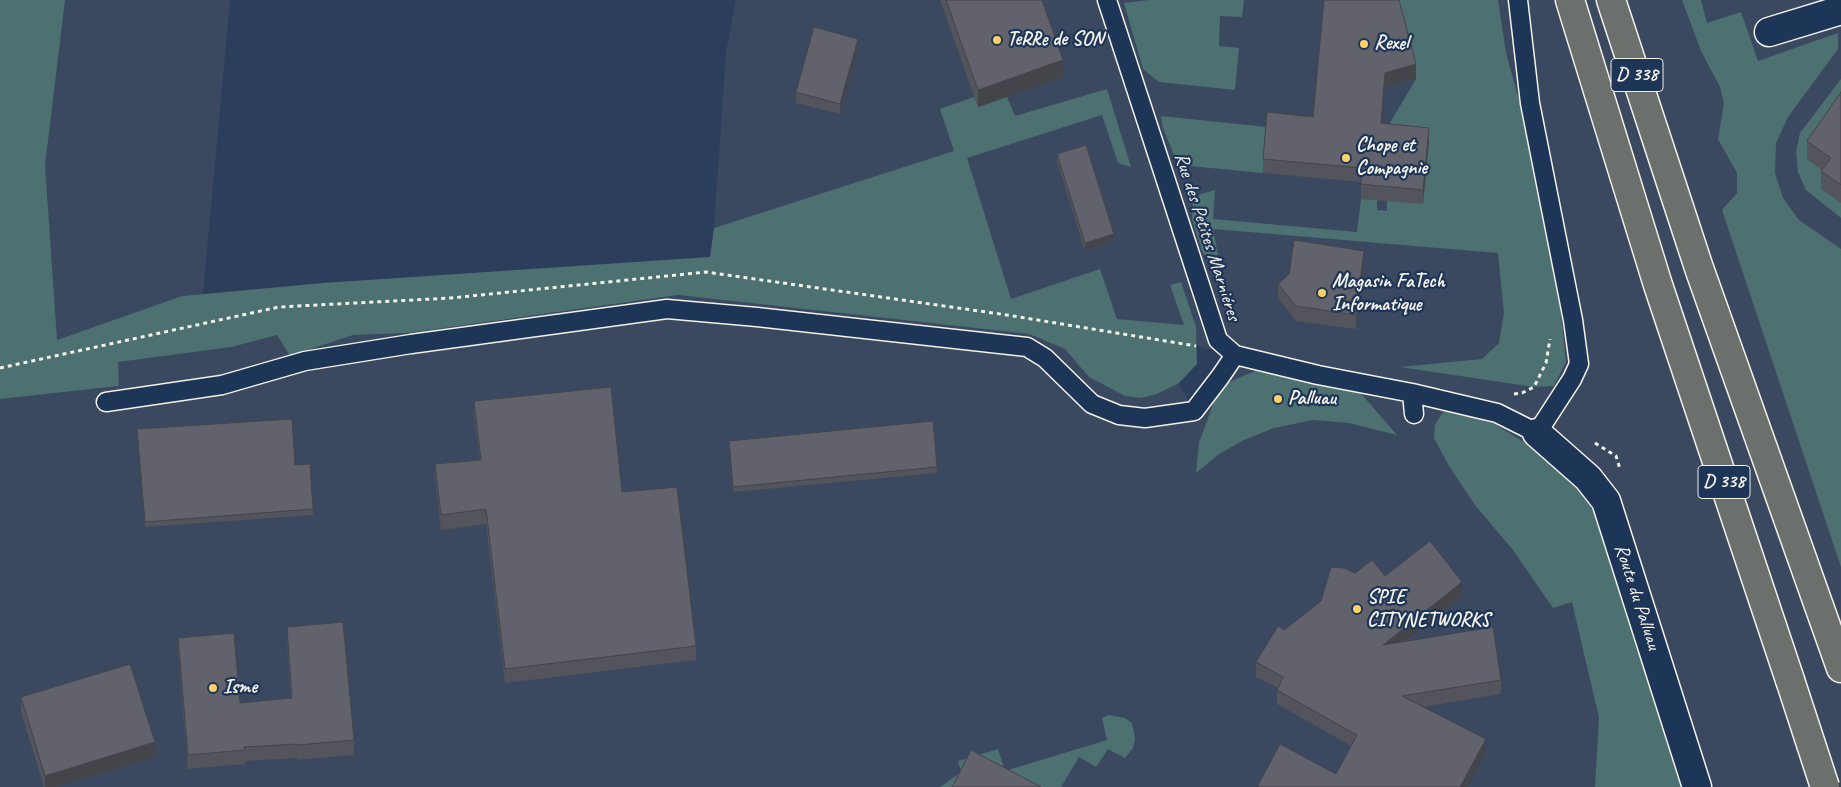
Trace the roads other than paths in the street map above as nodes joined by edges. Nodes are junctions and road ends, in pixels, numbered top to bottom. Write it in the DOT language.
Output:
graph roads {
  1 [pos="1107,0"];
  2 [pos="1518,0"];
  3 [pos="1570,0"];
  4 [pos="1612,0"];
  5 [pos="1841,10"];
  6 [pos="1769,32"];
  7 [pos="1235,355"];
  8 [pos="1412,393"];
  9 [pos="106,402"];
  10 [pos="1414,414"];
  11 [pos="1537,433"];
  12 [pos="1841,668"];
  13 [pos="1698,787"];
  14 [pos="1825,787"];
  1 -- 7 [label="lane, Rue des Petites Marniéres"];
  2 -- 11 [label="lane"];
  3 -- 14 [label="highway, D 338, bridge"];
  4 -- 12 [label="highway, D 338"];
  5 -- 6 [label="street"];
  7 -- 8 [label="lane"];
  7 -- 9 [label="lane"];
  8 -- 10 [label="lane"];
  8 -- 11 [label="lane"];
  11 -- 13 [label="street, Route du Palluau"];
}
